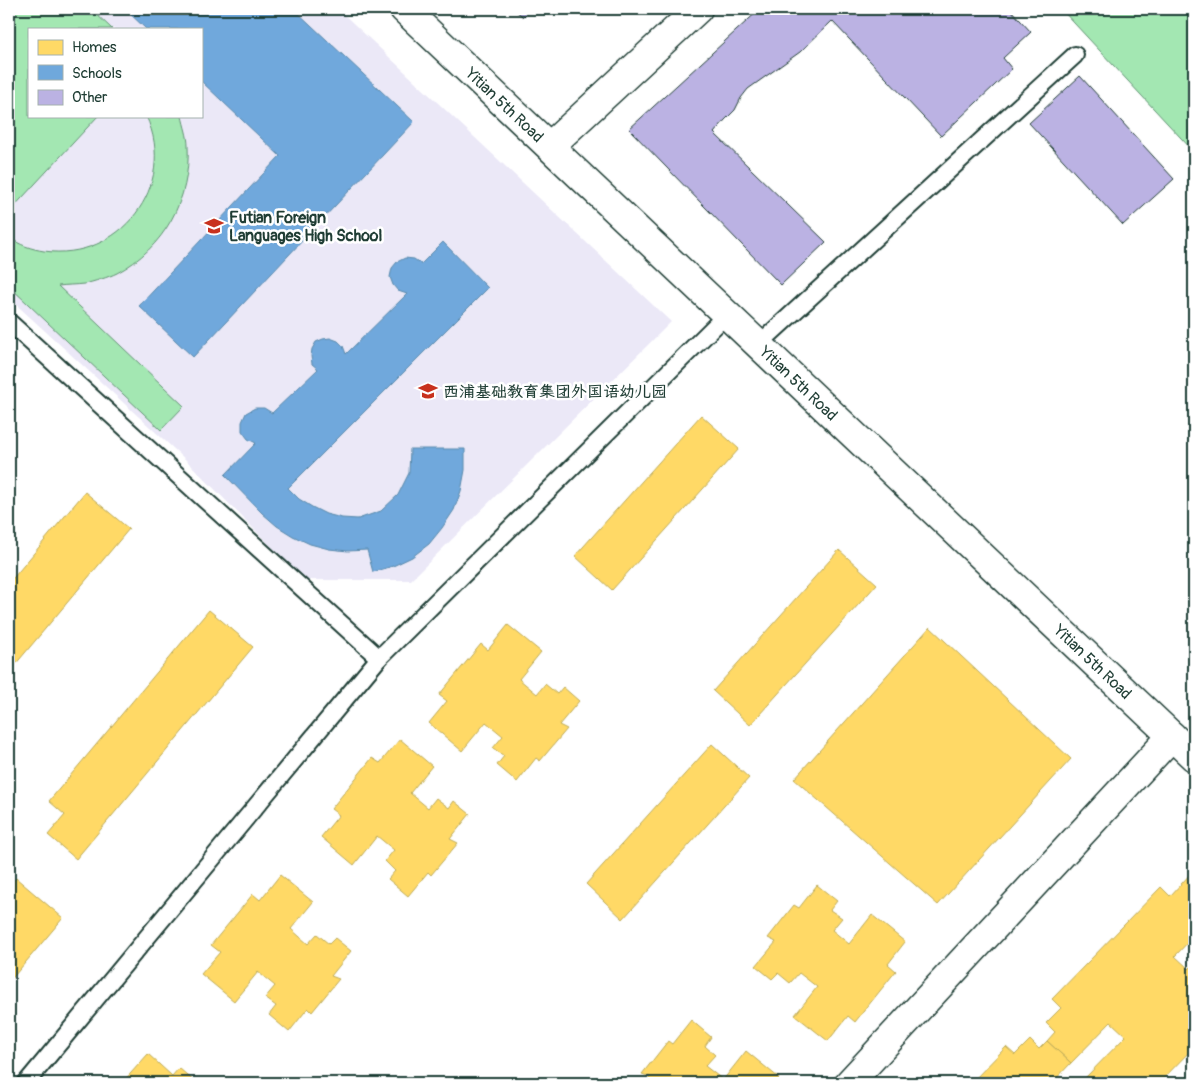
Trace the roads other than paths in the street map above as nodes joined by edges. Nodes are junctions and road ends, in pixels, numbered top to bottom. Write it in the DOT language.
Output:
graph roads {
  1 [pos="404,9"];
  2 [pos="698,9"];
  3 [pos="1075,54"];
  4 [pos="550,146"];
  5 [pos="727,314"];
  6 [pos="9,322"];
  7 [pos="759,344"];
  8 [pos="379,658"];
  9 [pos="1172,736"];
  10 [pos="1194,757"];
  11 [pos="26,1083"];
  12 [pos="849,1083"];
  1 -- 4 [label="street, Yitian 5th Road"];
  2 -- 4 [label="street"];
  3 -- 7 [label="lane"];
  4 -- 5 [label="street, Yitian 5th Road"];
  5 -- 7 [label="street, Yitian 5th Road"];
  5 -- 8 [label="lane"];
  6 -- 8 [label="lane"];
  7 -- 9 [label="street, Yitian 5th Road"];
  8 -- 11 [label="lane"];
  9 -- 10 [label="street, Yitian 5th Road"];
  9 -- 12 [label="street"];
}
